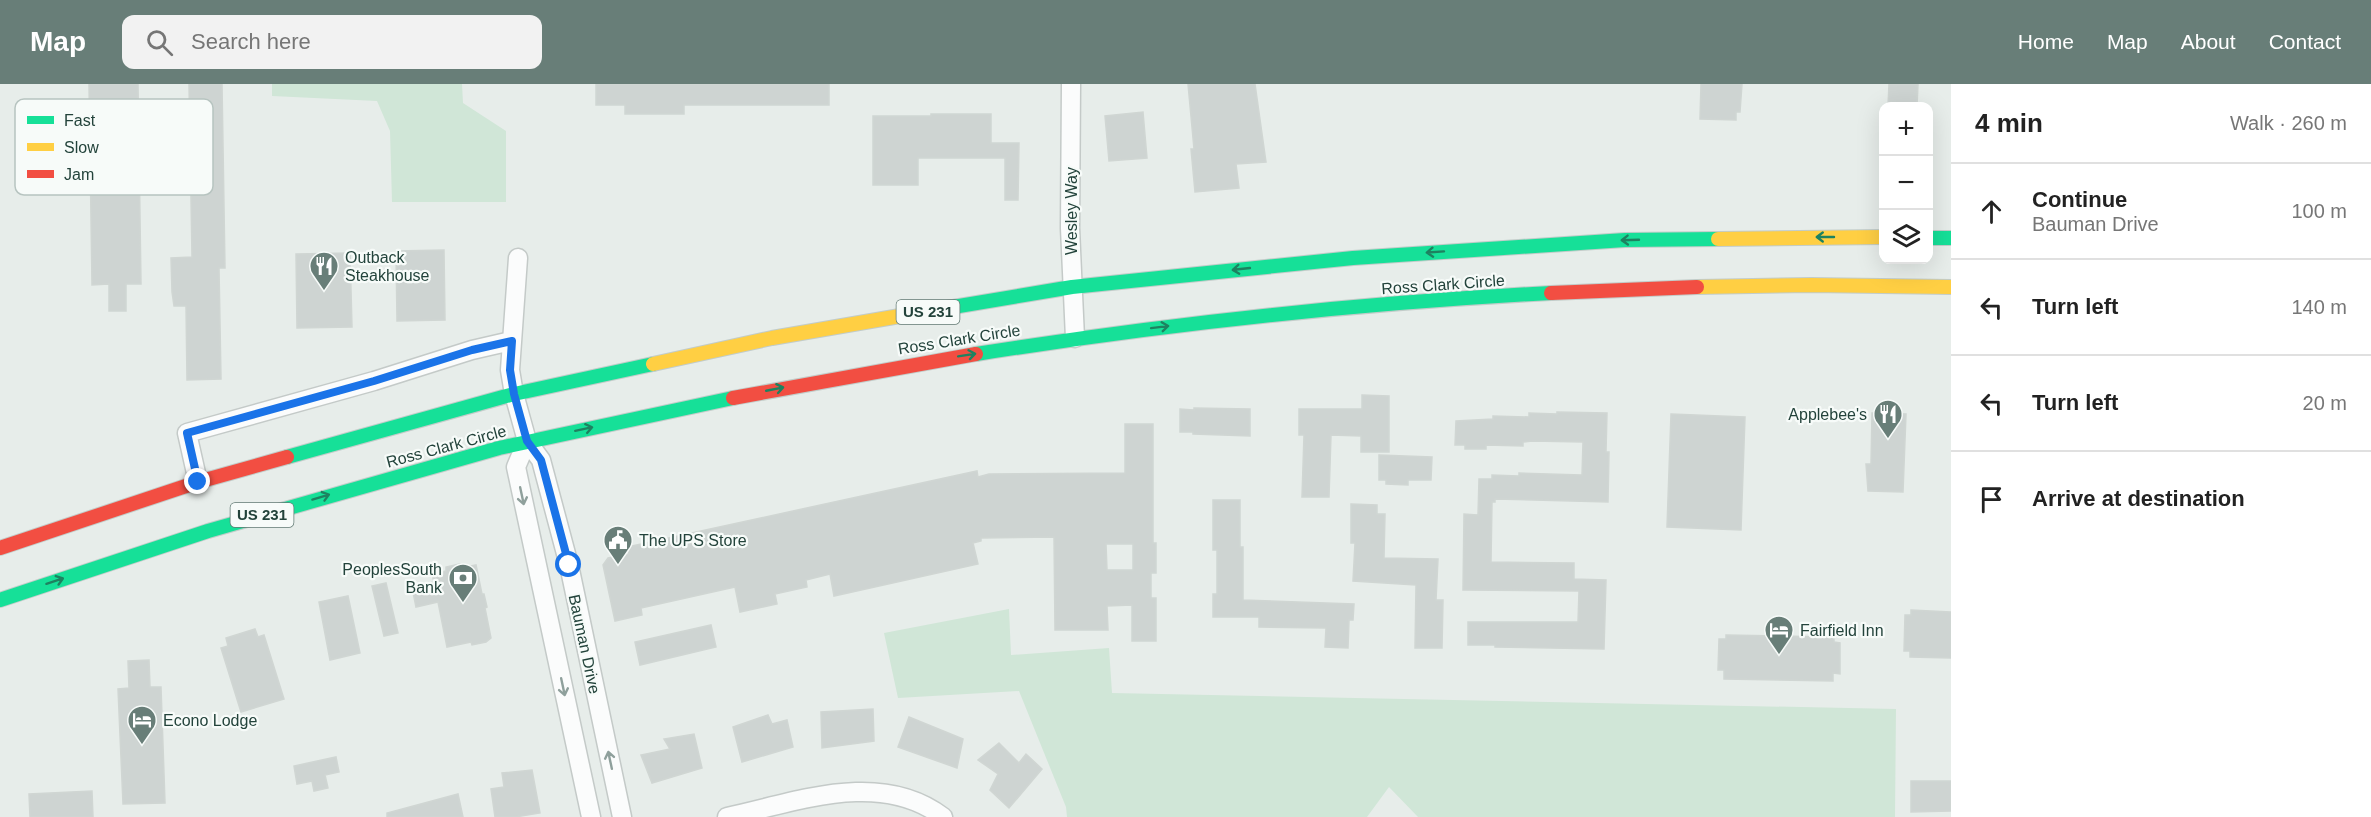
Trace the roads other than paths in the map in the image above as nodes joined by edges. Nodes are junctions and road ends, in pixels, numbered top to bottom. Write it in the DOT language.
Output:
graph roads {
  1 [pos="1071,84"];
  2 [pos="1879,237"];
  3 [pos="1933,238"];
  4 [pos="1951,238"];
  5 [pos="518,258"];
  6 [pos="1072,287"];
  7 [pos="1951,287"];
  8 [pos="1075,338"];
  9 [pos="512,341"];
  10 [pos="514,394"];
  11 [pos="527,441"];
  12 [pos="198,482"];
  13 [pos="0,548"];
  14 [pos="0,600"];
  15 [pos="591,817"];
  16 [pos="622,817"];
  17 [pos="727,817"];
  18 [pos="943,817"];
  1 -- 6 [label="street, Wesley Way"];
  2 -- 6 [label="highway, Ross Clark Circle / US 231, one-way"];
  3 -- 4 [label="highway"];
  5 -- 9 [label="street, Bauman Drive"];
  6 -- 8 [label="street, Wesley Way"];
  6 -- 10 [label="highway, Ross Clark Circle / US 231"];
  8 -- 7 [label="highway, Ross Clark Circle / US 231, one-way"];
  11 -- 8 [label="highway, Ross Clark Circle / US 231, one-way"];
  9 -- 10 [label="street, Bauman Drive"];
  9 -- 12 [label="street"];
  10 -- 11 [label="street, Bauman Drive"];
  10 -- 12 [label="highway, Ross Clark Circle / US 231"];
  14 -- 11 [label="highway, Ross Clark Circle / US 231, one-way"];
  11 -- 15 [label="street, Bauman Drive, one-way"];
  16 -- 11 [label="street, Bauman Drive, one-way"];
  12 -- 13 [label="highway, Ross Clark Circle / US 231"];
  17 -- 18 [label="street"];
}
